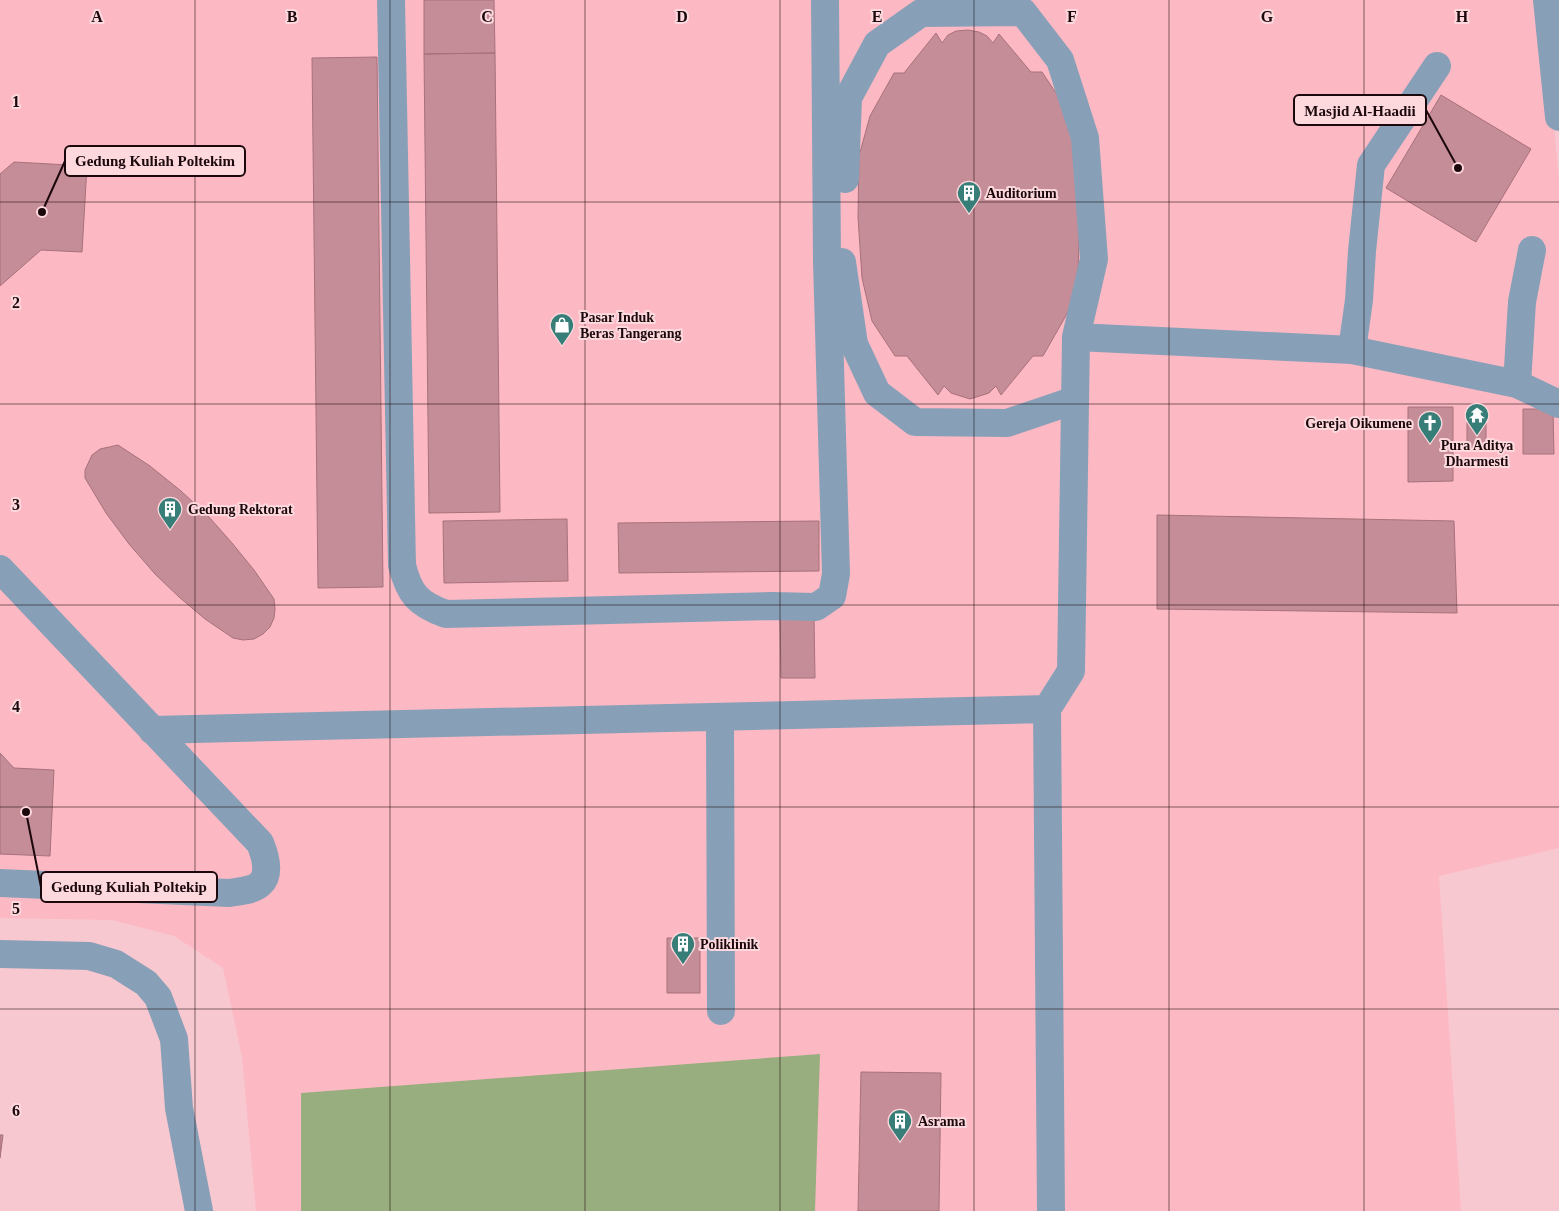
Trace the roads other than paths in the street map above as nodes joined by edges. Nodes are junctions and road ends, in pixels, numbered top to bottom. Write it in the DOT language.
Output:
graph roads {
  1 [pos="391,0"];
  2 [pos="825,0"];
  3 [pos="1547,0"];
  4 [pos="1437,66"];
  5 [pos="1559,117"];
  6 [pos="1532,250"];
  7 [pos="1076,337"];
  8 [pos="1352,350"];
  9 [pos="1517,384"];
  10 [pos="1075,400"];
  11 [pos="1559,404"];
  12 [pos="0,569"];
  13 [pos="1047,709"];
  14 [pos="720,717"];
  15 [pos="152,730"];
  16 [pos="0,883"];
  17 [pos="0,954"];
  18 [pos="721,1012"];
  19 [pos="199,1211"];
  20 [pos="1051,1211"];
  1 -- 2 [label="street"];
  3 -- 5 [label="street"];
  4 -- 8 [label="street"];
  6 -- 9 [label="street"];
  7 -- 8 [label="street"];
  7 -- 10 [label="street"];
  7 -- 10 [label="street"];
  8 -- 9 [label="street"];
  9 -- 11 [label="street"];
  10 -- 13 [label="street"];
  12 -- 15 [label="street"];
  13 -- 14 [label="street"];
  13 -- 20 [label="street"];
  14 -- 15 [label="street"];
  14 -- 18 [label="street"];
  15 -- 16 [label="street"];
  17 -- 19 [label="street"];
}
